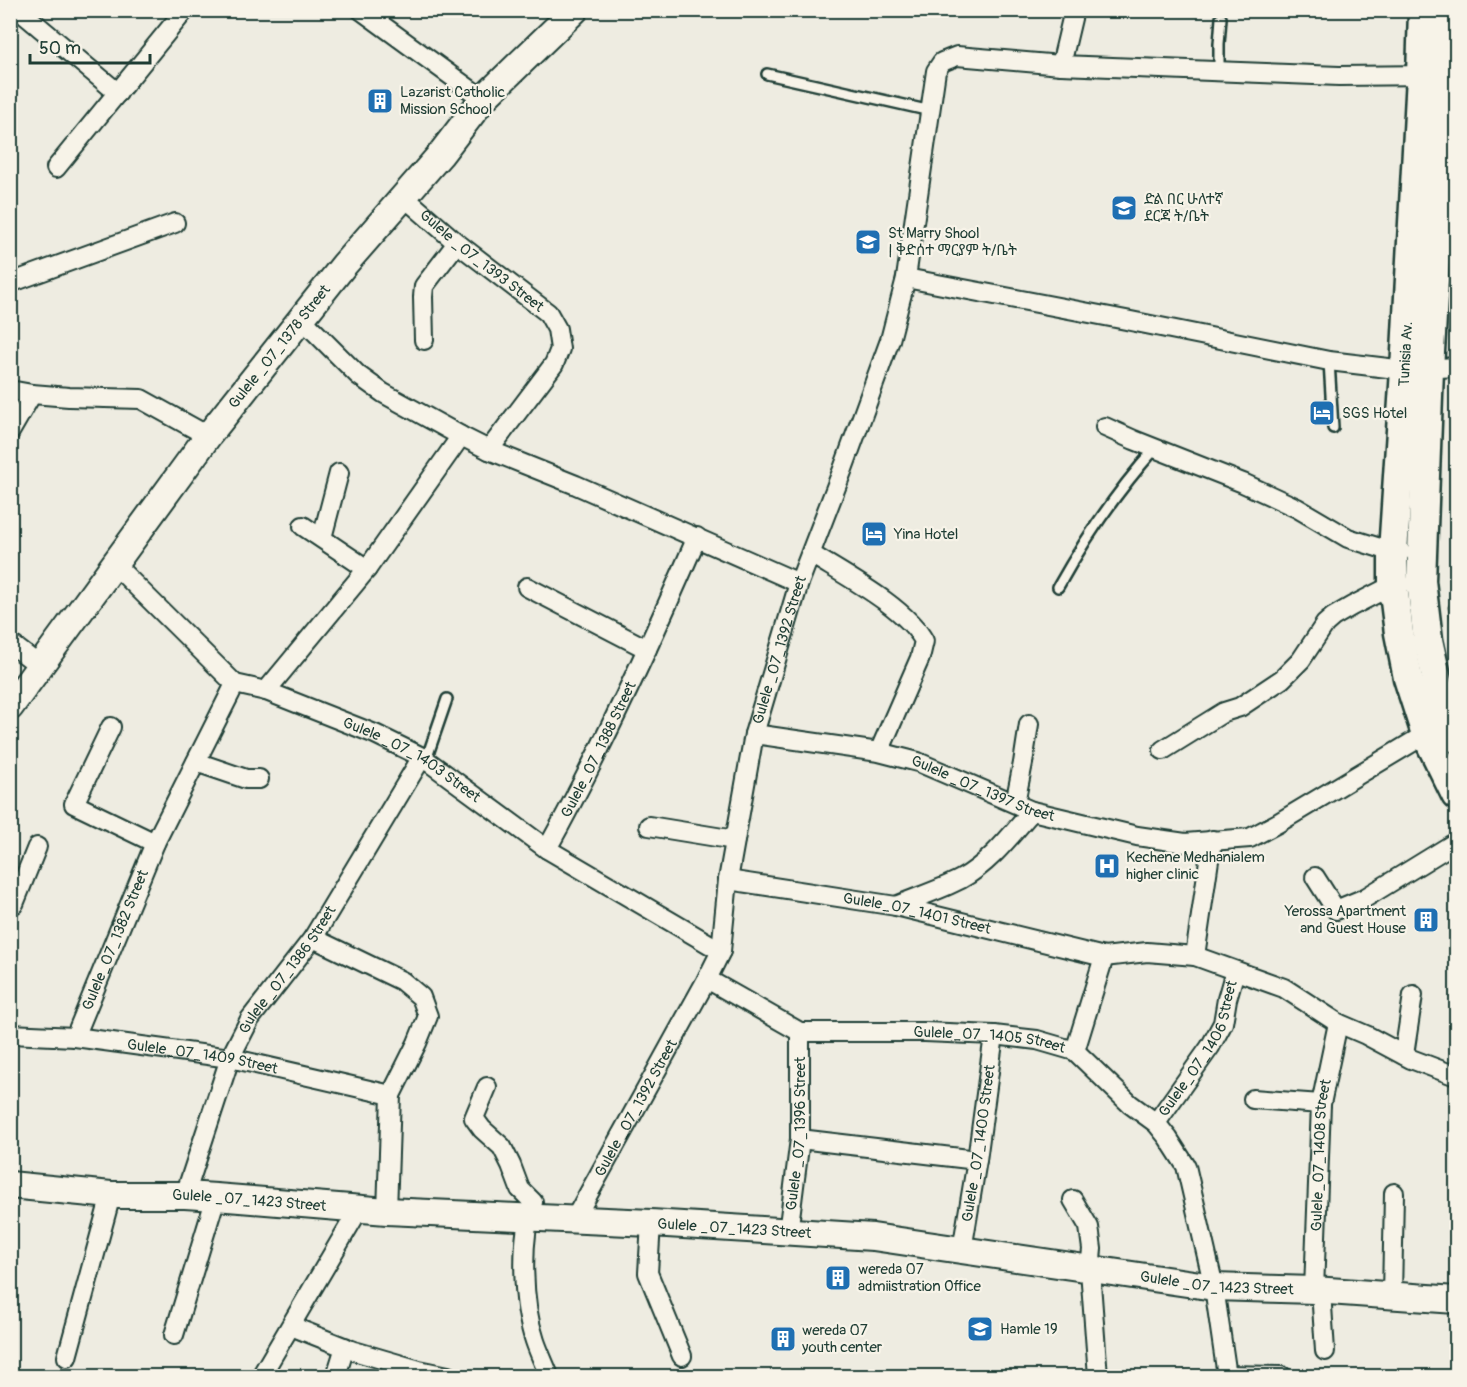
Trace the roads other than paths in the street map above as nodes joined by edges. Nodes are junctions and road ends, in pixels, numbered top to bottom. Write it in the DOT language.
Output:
graph roads {
  1 [pos="19,10"];
  2 [pos="185,10"];
  3 [pos="362,10"];
  4 [pos="1074,10"];
  5 [pos="1444,11"];
  6 [pos="565,14"];
  7 [pos="1221,18"];
  8 [pos="1061,65"];
  9 [pos="1219,71"];
  10 [pos="768,74"];
  11 [pos="1433,75"];
  12 [pos="118,93"];
  13 [pos="483,99"];
  14 [pos="931,111"];
  15 [pos="56,168"];
  16 [pos="403,196"];
  17 [pos="175,224"];
  18 [pos="457,243"];
  19 [pos="906,278"];
  20 [pos="10,283"];
  21 [pos="301,318"];
  22 [pos="424,340"];
  23 [pos="1329,361"];
  24 [pos="1456,367"];
  25 [pos="1417,370"];
  26 [pos="10,390"];
  27 [pos="32,394"];
  28 [pos="1105,427"];
  29 [pos="1333,428"];
  30 [pos="10,432"];
  31 [pos="208,436"];
  32 [pos="461,436"];
  33 [pos="1155,449"];
  34 [pos="489,450"];
  35 [pos="339,472"];
  36 [pos="303,525"];
  37 [pos="697,537"];
  38 [pos="322,538"];
  39 [pos="1393,552"];
  40 [pos="1422,553"];
  41 [pos="811,554"];
  42 [pos="114,564"];
  43 [pos="367,568"];
  44 [pos="800,583"];
  45 [pos="1407,583"];
  46 [pos="527,587"];
  47 [pos="1058,587"];
  48 [pos="10,643"];
  49 [pos="647,649"];
  50 [pos="40,666"];
  51 [pos="235,684"];
  52 [pos="266,691"];
  53 [pos="447,699"];
  54 [pos="10,707"];
  55 [pos="1029,724"];
  56 [pos="111,727"];
  57 [pos="1445,733"];
  58 [pos="754,734"];
  59 [pos="1163,750"];
  60 [pos="879,752"];
  61 [pos="424,758"];
  62 [pos="196,762"];
  63 [pos="259,779"];
  64 [pos="1456,795"];
  65 [pos="1015,804"];
  66 [pos="1032,811"];
  67 [pos="649,826"];
  68 [pos="735,840"];
  69 [pos="1212,840"];
  70 [pos="1456,842"];
  71 [pos="155,843"];
  72 [pos="37,847"];
  73 [pos="547,849"];
  74 [pos="1315,877"];
  75 [pos="728,880"];
  76 [pos="18,905"];
  77 [pos="896,906"];
  78 [pos="313,938"];
  79 [pos="721,951"];
  80 [pos="1195,956"];
  81 [pos="1104,957"];
  82 [pos="1235,971"];
  83 [pos="707,978"];
  84 [pos="1413,995"];
  85 [pos="1338,1023"];
  86 [pos="800,1032"];
  87 [pos="10,1034"];
  88 [pos="994,1035"];
  89 [pos="75,1037"];
  90 [pos="1075,1051"];
  91 [pos="1404,1055"];
  92 [pos="230,1058"];
  93 [pos="1456,1076"];
  94 [pos="487,1087"];
  95 [pos="391,1095"];
  96 [pos="1253,1099"];
  97 [pos="1321,1104"];
  98 [pos="1156,1123"];
  99 [pos="800,1139"];
  100 [pos="977,1160"];
  101 [pos="10,1185"];
  102 [pos="1394,1193"];
  103 [pos="111,1195"];
  104 [pos="185,1195"];
  105 [pos="216,1197"];
  106 [pos="1073,1200"];
  107 [pos="359,1209"];
  108 [pos="387,1211"];
  109 [pos="528,1216"];
  110 [pos="574,1220"];
  111 [pos="651,1222"];
  112 [pos="788,1233"];
  113 [pos="962,1250"];
  114 [pos="1090,1270"];
  115 [pos="1214,1287"];
  116 [pos="1318,1291"];
  117 [pos="1392,1296"];
  118 [pos="1456,1300"];
  119 [pos="291,1326"];
  120 [pos="174,1335"];
  121 [pos="345,1347"];
  122 [pos="1325,1351"];
  123 [pos="682,1356"];
  124 [pos="67,1357"];
  125 [pos="545,1376"];
  126 [pos="1226,1376"];
  127 [pos="261,1377"];
  128 [pos="336,1377"];
  129 [pos="448,1377"];
  130 [pos="1098,1377"];
  131 [pos="1282,1377"];
  1 -- 12 [label="street"];
  2 -- 12 [label="street"];
  3 -- 13 [label="street"];
  4 -- 8 [label="street"];
  5 -- 11 [label="main road, Tunisia Av."];
  6 -- 13 [label="main road, Gulele _07_1378 Street"];
  7 -- 9 [label="lane"];
  8 -- 9 [label="street"];
  8 -- 14 [label="street, Gulele _07_1392 Street"];
  9 -- 11 [label="street"];
  10 -- 14 [label="lane"];
  11 -- 25 [label="main road, Tunisia Av."];
  12 -- 15 [label="street"];
  13 -- 16 [label="main road, Gulele _07_1378 Street"];
  14 -- 19 [label="street, Gulele _07_1392 Street"];
  16 -- 18 [label="street, Gulele _07_1393 Street"];
  16 -- 21 [label="main road, Gulele _07_1378 Street"];
  17 -- 20 [label="street"];
  18 -- 22 [label="street"];
  18 -- 34 [label="street, Gulele _07_1393 Street"];
  19 -- 23 [label="street"];
  19 -- 41 [label="street, Gulele _07_1392 Street"];
  21 -- 31 [label="main road, Gulele _07_1378 Street"];
  21 -- 32 [label="street"];
  23 -- 25 [label="street"];
  23 -- 29 [label="lane"];
  24 -- 25 [label="street"];
  25 -- 39 [label="main road, Tunisia Av."];
  25 -- 40 [label="main road, Tunisia Av."];
  26 -- 27 [label="street"];
  27 -- 30 [label="street"];
  27 -- 31 [label="street"];
  28 -- 33 [label="street"];
  31 -- 42 [label="main road, Gulele _07_1378 Street"];
  32 -- 34 [label="street"];
  32 -- 43 [label="street"];
  33 -- 39 [label="street"];
  33 -- 47 [label="lane"];
  34 -- 37 [label="street"];
  35 -- 38 [label="street"];
  36 -- 38 [label="street"];
  37 -- 44 [label="street"];
  37 -- 49 [label="street, Gulele_07_1388 Street"];
  38 -- 43 [label="street"];
  39 -- 40 [label="street"];
  39 -- 45 [label="main road, Tunisia Av."];
  40 -- 45 [label="main road, Tunisia Av."];
  41 -- 44 [label="street, Gulele _07_1392 Street"];
  41 -- 60 [label="street"];
  42 -- 50 [label="main road, Gulele _07_1378 Street"];
  42 -- 51 [label="street"];
  43 -- 52 [label="street"];
  44 -- 58 [label="street, Gulele _07_1392 Street"];
  45 -- 57 [label="main road, Tunisia Av."];
  45 -- 59 [label="street"];
  46 -- 49 [label="street"];
  48 -- 50 [label="street"];
  49 -- 73 [label="street, Gulele_07_1388 Street"];
  50 -- 54 [label="main road, Gulele _07_1378 Street"];
  51 -- 52 [label="street, Gulele _07_1403 Street"];
  51 -- 62 [label="street, Gulele_07_1382 Street"];
  52 -- 61 [label="street, Gulele _07_1403 Street"];
  53 -- 61 [label="lane"];
  55 -- 65 [label="street"];
  56 -- 71 [label="street"];
  57 -- 64 [label="main road, Tunisia Av."];
  57 -- 69 [label="street, Gulele _07_1397 Street"];
  58 -- 60 [label="street, Gulele _07_1397 Street"];
  58 -- 68 [label="street, Gulele _07_1392 Street"];
  60 -- 65 [label="street, Gulele _07_1397 Street"];
  61 -- 73 [label="street, Gulele _07_1403 Street"];
  61 -- 78 [label="street, Gulele _07_1386 Street"];
  62 -- 63 [label="street"];
  62 -- 71 [label="street, Gulele_07_1382 Street"];
  65 -- 66 [label="street, Gulele _07_1397 Street"];
  66 -- 69 [label="street, Gulele _07_1397 Street"];
  66 -- 77 [label="street"];
  67 -- 68 [label="street"];
  68 -- 75 [label="street, Gulele _07_1392 Street"];
  69 -- 80 [label="street"];
  70 -- 74 [label="street"];
  71 -- 89 [label="street, Gulele_07_1382 Street"];
  72 -- 76 [label="street"];
  73 -- 79 [label="street, Gulele _07_1403 Street"];
  75 -- 77 [label="street, Gulele_07_1401 Street"];
  75 -- 79 [label="street, Gulele _07_1392 Street"];
  77 -- 81 [label="street, Gulele_07_1401 Street"];
  78 -- 92 [label="street, Gulele _07_1386 Street"];
  78 -- 95 [label="street"];
  79 -- 83 [label="street, Gulele _07_1392 Street"];
  80 -- 81 [label="street, Gulele_07_1401 Street"];
  80 -- 82 [label="street, Gulele_07_1401 Street"];
  81 -- 90 [label="street"];
  82 -- 85 [label="street, Gulele_07_1401 Street"];
  82 -- 98 [label="street, Gulele_07_1406 Street"];
  83 -- 86 [label="street"];
  83 -- 110 [label="street, Gulele _07_1392 Street"];
  84 -- 91 [label="street"];
  85 -- 91 [label="street, Gulele_07_1401 Street"];
  85 -- 97 [label="street, Gulele_07_1408 Street"];
  86 -- 88 [label="street, Gulele_07_1405 Street"];
  86 -- 99 [label="street, Gulele _07_1396 Street"];
  87 -- 89 [label="street, Gulele_07_1409 Street"];
  88 -- 90 [label="street, Gulele_07_1405 Street"];
  88 -- 100 [label="street, Gulele _07_1400 Street"];
  89 -- 92 [label="street, Gulele_07_1409 Street"];
  90 -- 98 [label="street, Gulele_07_1405 Street"];
  91 -- 93 [label="street, Gulele_07_1401 Street"];
  92 -- 95 [label="street, Gulele_07_1409 Street"];
  92 -- 104 [label="street, Gulele _07_1386 Street"];
  94 -- 109 [label="street"];
  95 -- 108 [label="street"];
  96 -- 97 [label="street"];
  97 -- 116 [label="street, Gulele_07_1408 Street"];
  98 -- 115 [label="street, Gulele_07_1405 Street"];
  99 -- 100 [label="street"];
  99 -- 112 [label="street, Gulele _07_1396 Street"];
  100 -- 113 [label="street, Gulele _07_1400 Street"];
  101 -- 103 [label="main road, Gulele _07_1423 Street"];
  102 -- 117 [label="street"];
  103 -- 104 [label="main road, Gulele _07_1423 Street"];
  103 -- 124 [label="street"];
  104 -- 105 [label="main road, Gulele _07_1423 Street"];
  105 -- 107 [label="main road, Gulele _07_1423 Street"];
  105 -- 120 [label="street"];
  106 -- 114 [label="street"];
  107 -- 108 [label="main road, Gulele _07_1423 Street"];
  107 -- 119 [label="street"];
  108 -- 109 [label="main road, Gulele _07_1423 Street"];
  109 -- 110 [label="main road, Gulele _07_1423 Street"];
  109 -- 125 [label="street"];
  110 -- 111 [label="main road, Gulele _07_1423 Street"];
  111 -- 112 [label="main road, Gulele _07_1423 Street"];
  111 -- 123 [label="street"];
  112 -- 113 [label="main road, Gulele _07_1423 Street"];
  113 -- 114 [label="main road, Gulele _07_1423 Street"];
  114 -- 115 [label="main road, Gulele _07_1423 Street"];
  114 -- 130 [label="street"];
  115 -- 116 [label="main road, Gulele _07_1423 Street"];
  115 -- 126 [label="street, Gulele_07_1405 Street"];
  116 -- 117 [label="main road, Gulele _07_1423 Street"];
  116 -- 122 [label="street, Gulele_07_1408 Street"];
  117 -- 118 [label="main road, Gulele _07_1423 Street"];
  119 -- 121 [label="street"];
  119 -- 127 [label="street"];
  121 -- 128 [label="street"];
  121 -- 129 [label="street"];
  126 -- 131 [label="street"];
}
